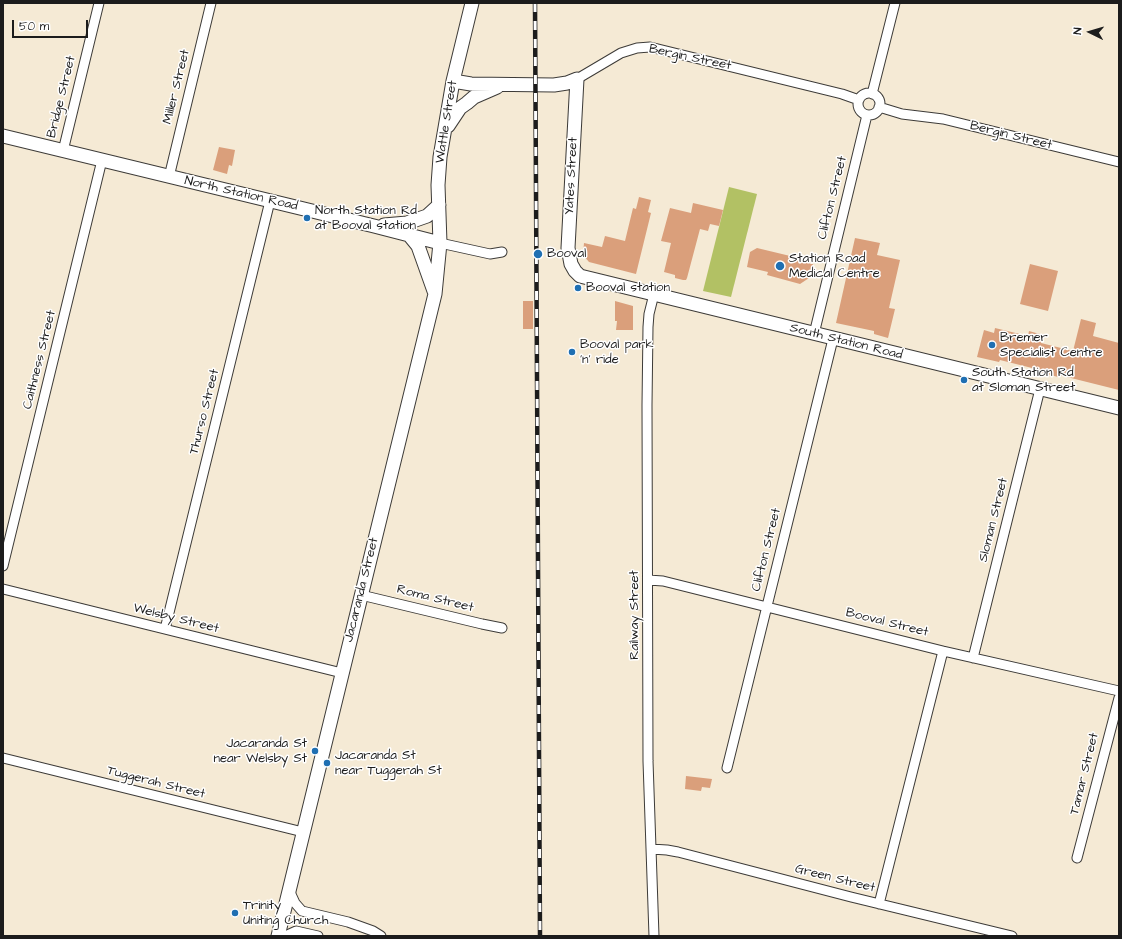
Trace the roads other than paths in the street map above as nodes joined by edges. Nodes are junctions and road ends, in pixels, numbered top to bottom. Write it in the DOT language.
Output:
graph roads {
  1 [pos="99,3"];
  2 [pos="211,3"];
  3 [pos="472,3"];
  4 [pos="895,3"];
  5 [pos="577,79"];
  6 [pos="453,81"];
  7 [pos="500,85"];
  8 [pos="872,94"];
  9 [pos="859,100"];
  10 [pos="880,107"];
  11 [pos="867,115"];
  12 [pos="444,131"];
  13 [pos="3,136"];
  14 [pos="63,150"];
  15 [pos="102,160"];
  16 [pos="1119,162"];
  17 [pos="169,177"];
  18 [pos="270,201"];
  19 [pos="439,205"];
  20 [pos="374,226"];
  21 [pos="409,235"];
  22 [pos="440,243"];
  23 [pos="502,252"];
  24 [pos="575,271"];
  25 [pos="435,294"];
  26 [pos="654,294"];
  27 [pos="814,334"];
  28 [pos="833,339"];
  29 [pos="1040,389"];
  30 [pos="1119,408"];
  31 [pos="3,566"];
  32 [pos="648,580"];
  33 [pos="3,590"];
  34 [pos="361,595"];
  35 [pos="767,607"];
  36 [pos="502,628"];
  37 [pos="165,629"];
  38 [pos="943,651"];
  39 [pos="973,658"];
  40 [pos="342,673"];
  41 [pos="1119,692"];
  42 [pos="1119,698"];
  43 [pos="3,758"];
  44 [pos="727,768"];
  45 [pos="303,832"];
  46 [pos="651,849"];
  47 [pos="1077,858"];
  48 [pos="289,890"];
  49 [pos="879,904"];
  50 [pos="278,936"];
  51 [pos="285,936"];
  52 [pos="318,936"];
  53 [pos="381,936"];
  54 [pos="654,936"];
  55 [pos="1012,936"];
  1 -- 14 [label="street, Bridge Street"];
  2 -- 17 [label="street, Miller Street"];
  3 -- 6 [label="street, Wattle Street"];
  4 -- 8 [label="street"];
  5 -- 7 [label="street, Bergin Street"];
  5 -- 9 [label="street, Bergin Street"];
  5 -- 24 [label="street, Yates Street"];
  6 -- 7 [label="street, Bergin Street"];
  6 -- 12 [label="street, Wattle Street"];
  7 -- 12 [label="street"];
  8 -- 9 [label="street"];
  8 -- 10 [label="street"];
  9 -- 11 [label="street"];
  10 -- 11 [label="street"];
  10 -- 16 [label="street, Bergin Street"];
  11 -- 27 [label="street, Clifton Street"];
  12 -- 19 [label="street, Wattle Street"];
  13 -- 14 [label="street, North Station Road"];
  14 -- 15 [label="street, North Station Road"];
  15 -- 17 [label="street, North Station Road"];
  15 -- 31 [label="street, Caithness Street"];
  17 -- 18 [label="street, North Station Road"];
  18 -- 20 [label="street, North Station Road"];
  18 -- 37 [label="street, Thurso Street"];
  19 -- 20 [label="street"];
  19 -- 22 [label="street, Wattle Street"];
  20 -- 21 [label="street, North Station Road"];
  21 -- 22 [label="street, North Station Road"];
  21 -- 25 [label="street"];
  22 -- 23 [label="street, North Station Road"];
  22 -- 25 [label="street, Jacaranda Street"];
  24 -- 26 [label="street, South Station Road"];
  25 -- 34 [label="street, Jacaranda Street"];
  26 -- 27 [label="street, South Station Road"];
  26 -- 32 [label="street, Railway Street"];
  27 -- 28 [label="street, South Station Road"];
  28 -- 29 [label="street, South Station Road"];
  28 -- 35 [label="street, Clifton Street"];
  29 -- 30 [label="street, South Station Road"];
  29 -- 39 [label="street, Sloman Street"];
  32 -- 35 [label="street, Booval Street"];
  32 -- 46 [label="street, Railway Street"];
  33 -- 37 [label="street, Welsby Street"];
  34 -- 36 [label="street, Roma Street"];
  34 -- 40 [label="street, Jacaranda Street"];
  35 -- 38 [label="street, Booval Street"];
  35 -- 44 [label="street, Clifton Street"];
  37 -- 40 [label="street, Welsby Street"];
  38 -- 39 [label="street, Booval Street"];
  38 -- 49 [label="street"];
  39 -- 41 [label="street, Booval Street"];
  40 -- 45 [label="street, Jacaranda Street"];
  42 -- 47 [label="street, Tamar Street"];
  43 -- 45 [label="street, Tuggerah Street"];
  45 -- 48 [label="street, Jacaranda Street"];
  46 -- 49 [label="street, Green Street"];
  46 -- 54 [label="street, Railway Street"];
  48 -- 50 [label="street, Jacaranda Street"];
  48 -- 53 [label="street"];
  49 -- 55 [label="street, Green Street"];
  51 -- 52 [label="street"];
}
